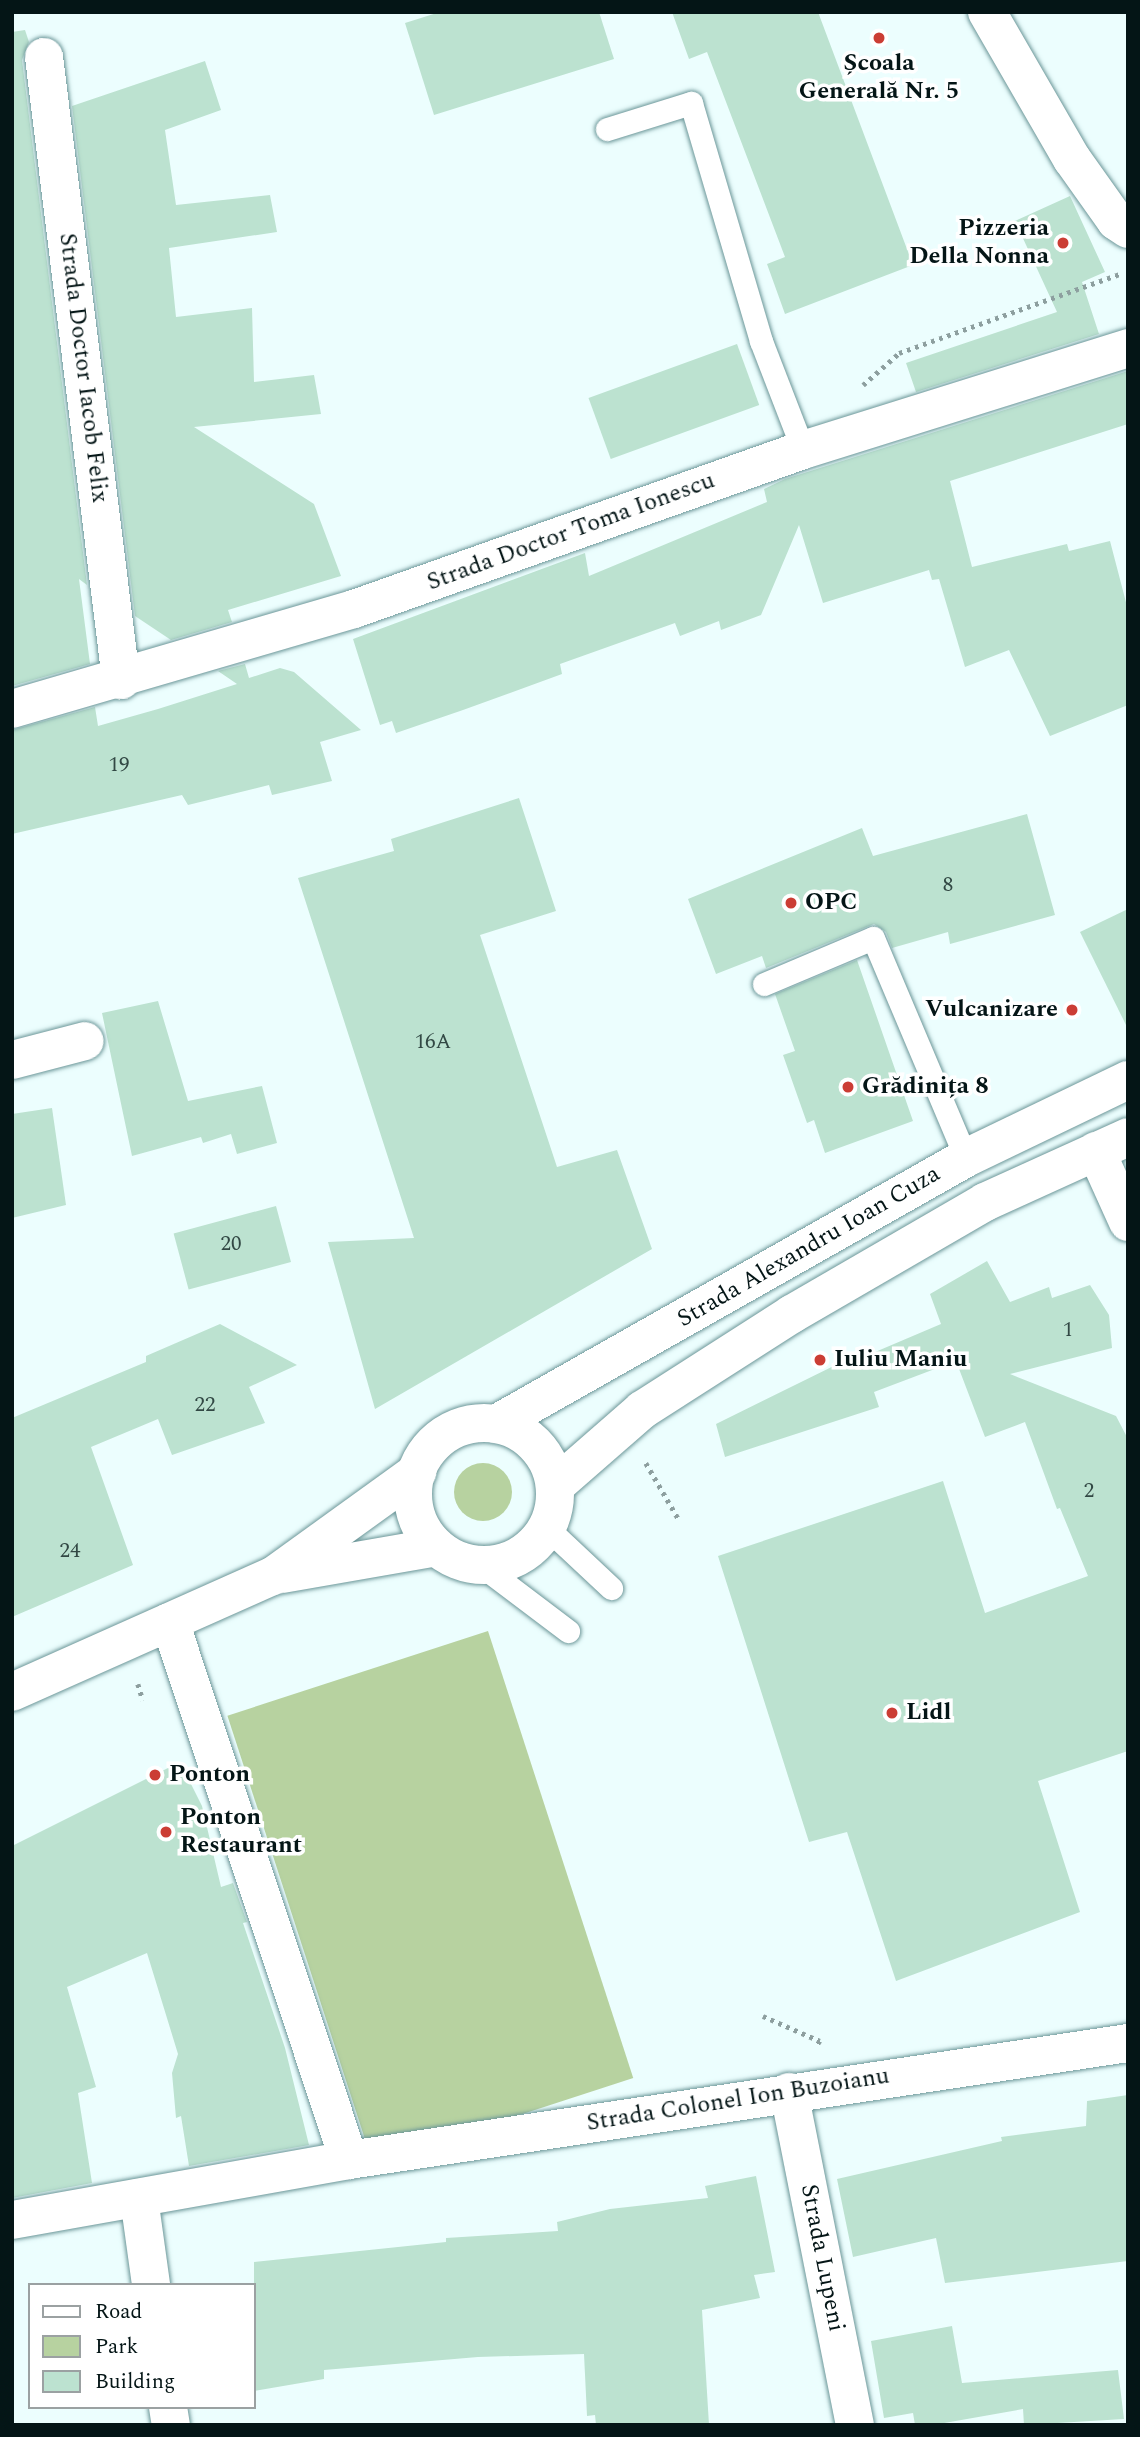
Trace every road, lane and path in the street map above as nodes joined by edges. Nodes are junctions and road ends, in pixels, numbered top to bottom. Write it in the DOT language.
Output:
graph roads {
  1 [pos="987,12"];
  2 [pos="44,57"];
  3 [pos="607,129"];
  4 [pos="1128,229"];
  5 [pos="1128,271"];
  6 [pos="1128,348"];
  7 [pos="860,390"];
  8 [pos="803,450"];
  9 [pos="121,680"];
  10 [pos="12,709"];
  11 [pos="764,984"];
  12 [pos="85,1041"];
  13 [pos="12,1060"];
  14 [pos="1128,1080"];
  15 [pos="1112,1144"];
  16 [pos="966,1158"];
  17 [pos="1128,1222"];
  18 [pos="496,1424"];
  19 [pos="640,1453"];
  20 [pos="417,1472"];
  21 [pos="555,1486"];
  22 [pos="678,1518"];
  23 [pos="547,1528"];
  24 [pos="436,1547"];
  25 [pos="482,1566"];
  26 [pos="274,1576"];
  27 [pos="611,1588"];
  28 [pos="170,1622"];
  29 [pos="568,1631"];
  30 [pos="12,1692"];
  31 [pos="1128,2043"];
  32 [pos="789,2092"];
  33 [pos="349,2160"];
  34 [pos="139,2198"];
  35 [pos="12,2220"];
  36 [pos="151,2283"];
  37 [pos="855,2425"];
  1 -- 4 [label="street"];
  2 -- 9 [label="street, Strada Doctor Iacob Felix"];
  3 -- 8 [label="lane"];
  5 -- 7 [label="path"];
  6 -- 8 [label="street, Strada Doctor Toma Ionescu"];
  8 -- 9 [label="street, Strada Doctor Toma Ionescu"];
  9 -- 10 [label="street, Strada Doctor Toma Ionescu"];
  11 -- 16 [label="lane"];
  12 -- 13 [label="street"];
  14 -- 16 [label="street, Strada Alexandru Ioan Cuza"];
  15 -- 17 [label="street"];
  15 -- 21 [label="street, Strada Alexandru Ioan Cuza"];
  16 -- 18 [label="street, Strada Alexandru Ioan Cuza"];
  18 -- 20 [label="street, Strada Alexandru Ioan Cuza"];
  18 -- 21 [label="street"];
  19 -- 22 [label="path"];
  20 -- 24 [label="street"];
  20 -- 26 [label="street, Strada Alexandru Ioan Cuza"];
  21 -- 23 [label="street"];
  23 -- 25 [label="street"];
  23 -- 27 [label="lane"];
  24 -- 25 [label="street"];
  24 -- 26 [label="street, Strada Alexandru Ioan Cuza"];
  25 -- 29 [label="lane"];
  26 -- 28 [label="street, Strada Alexandru Ioan Cuza"];
  28 -- 30 [label="street, Strada Alexandru Ioan Cuza"];
  28 -- 33 [label="street"];
  31 -- 32 [label="street, Strada Colonel Ion Buzoianu"];
  32 -- 33 [label="street, Strada Colonel Ion Buzoianu"];
  32 -- 37 [label="street, Strada Lupeni"];
  33 -- 34 [label="street, Strada Colonel Ion Buzoianu"];
  34 -- 35 [label="street, Strada Colonel Ion Buzoianu"];
  34 -- 36 [label="street"];
}
